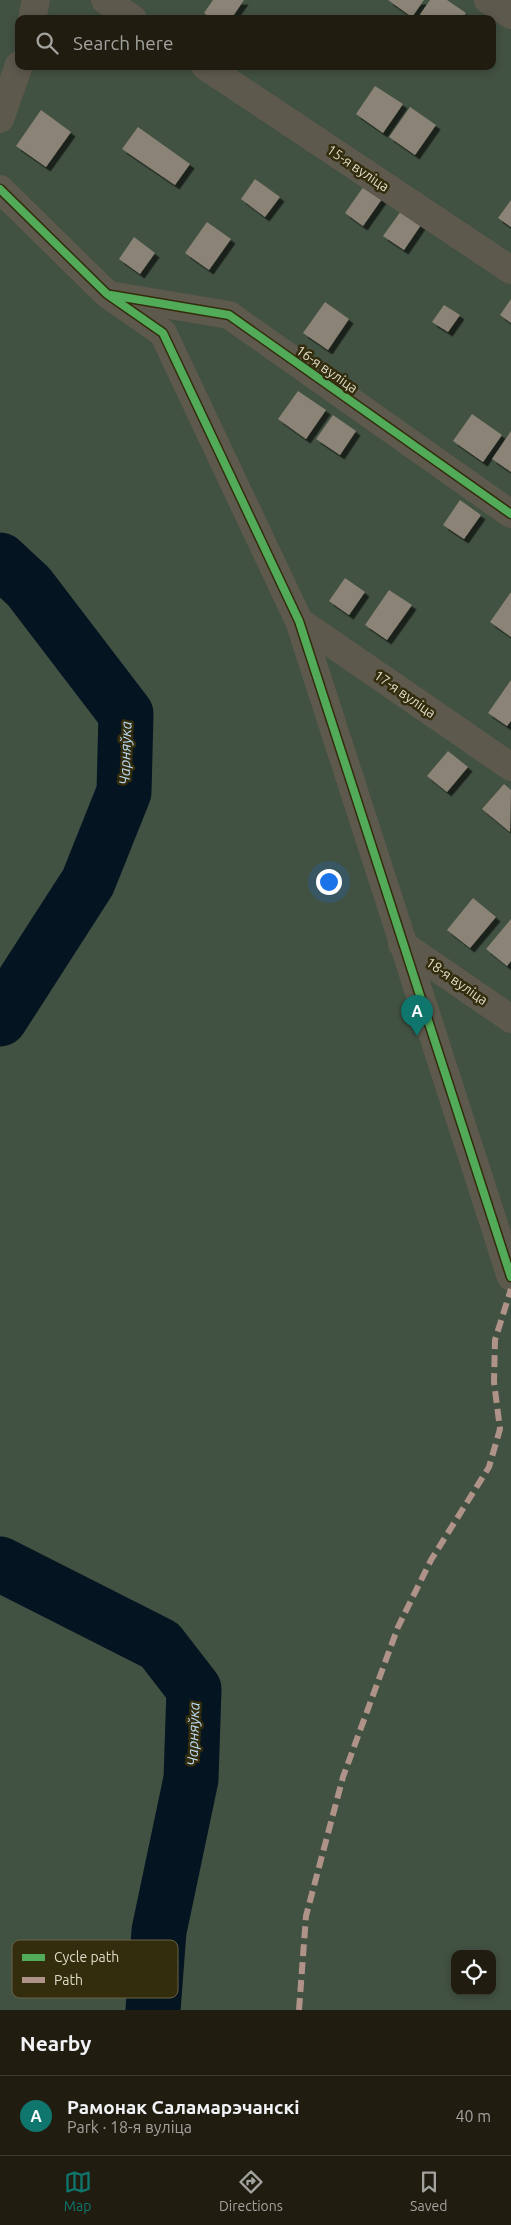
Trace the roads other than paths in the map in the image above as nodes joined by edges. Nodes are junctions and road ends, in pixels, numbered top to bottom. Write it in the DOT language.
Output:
graph roads {
  1 [pos="36,0"];
  2 [pos="105,0"];
  3 [pos="488,0"];
  4 [pos="33,15"];
  5 [pos="127,15"];
  6 [pos="511,15"];
  7 [pos="17,70"];
  8 [pos="211,70"];
  9 [pos="0,119"];
  10 [pos="0,189"];
  11 [pos="511,270"];
  12 [pos="107,294"];
  13 [pos="511,514"];
  14 [pos="299,622"];
  15 [pos="511,767"];
  16 [pos="402,944"];
  17 [pos="511,1018"];
  18 [pos="511,1277"];
  1 -- 4 [label="street"];
  2 -- 5 [label="street"];
  3 -- 6 [label="street"];
  7 -- 9 [label="street"];
  8 -- 11 [label="street, 15-я вуліца"];
  10 -- 12 [label="street"];
  12 -- 13 [label="street, 16-я вуліца"];
  12 -- 14 [label="street"];
  14 -- 15 [label="street, 17-я вуліца"];
  14 -- 16 [label="street"];
  16 -- 17 [label="street, 18-я вуліца"];
  16 -- 18 [label="street"];
}
